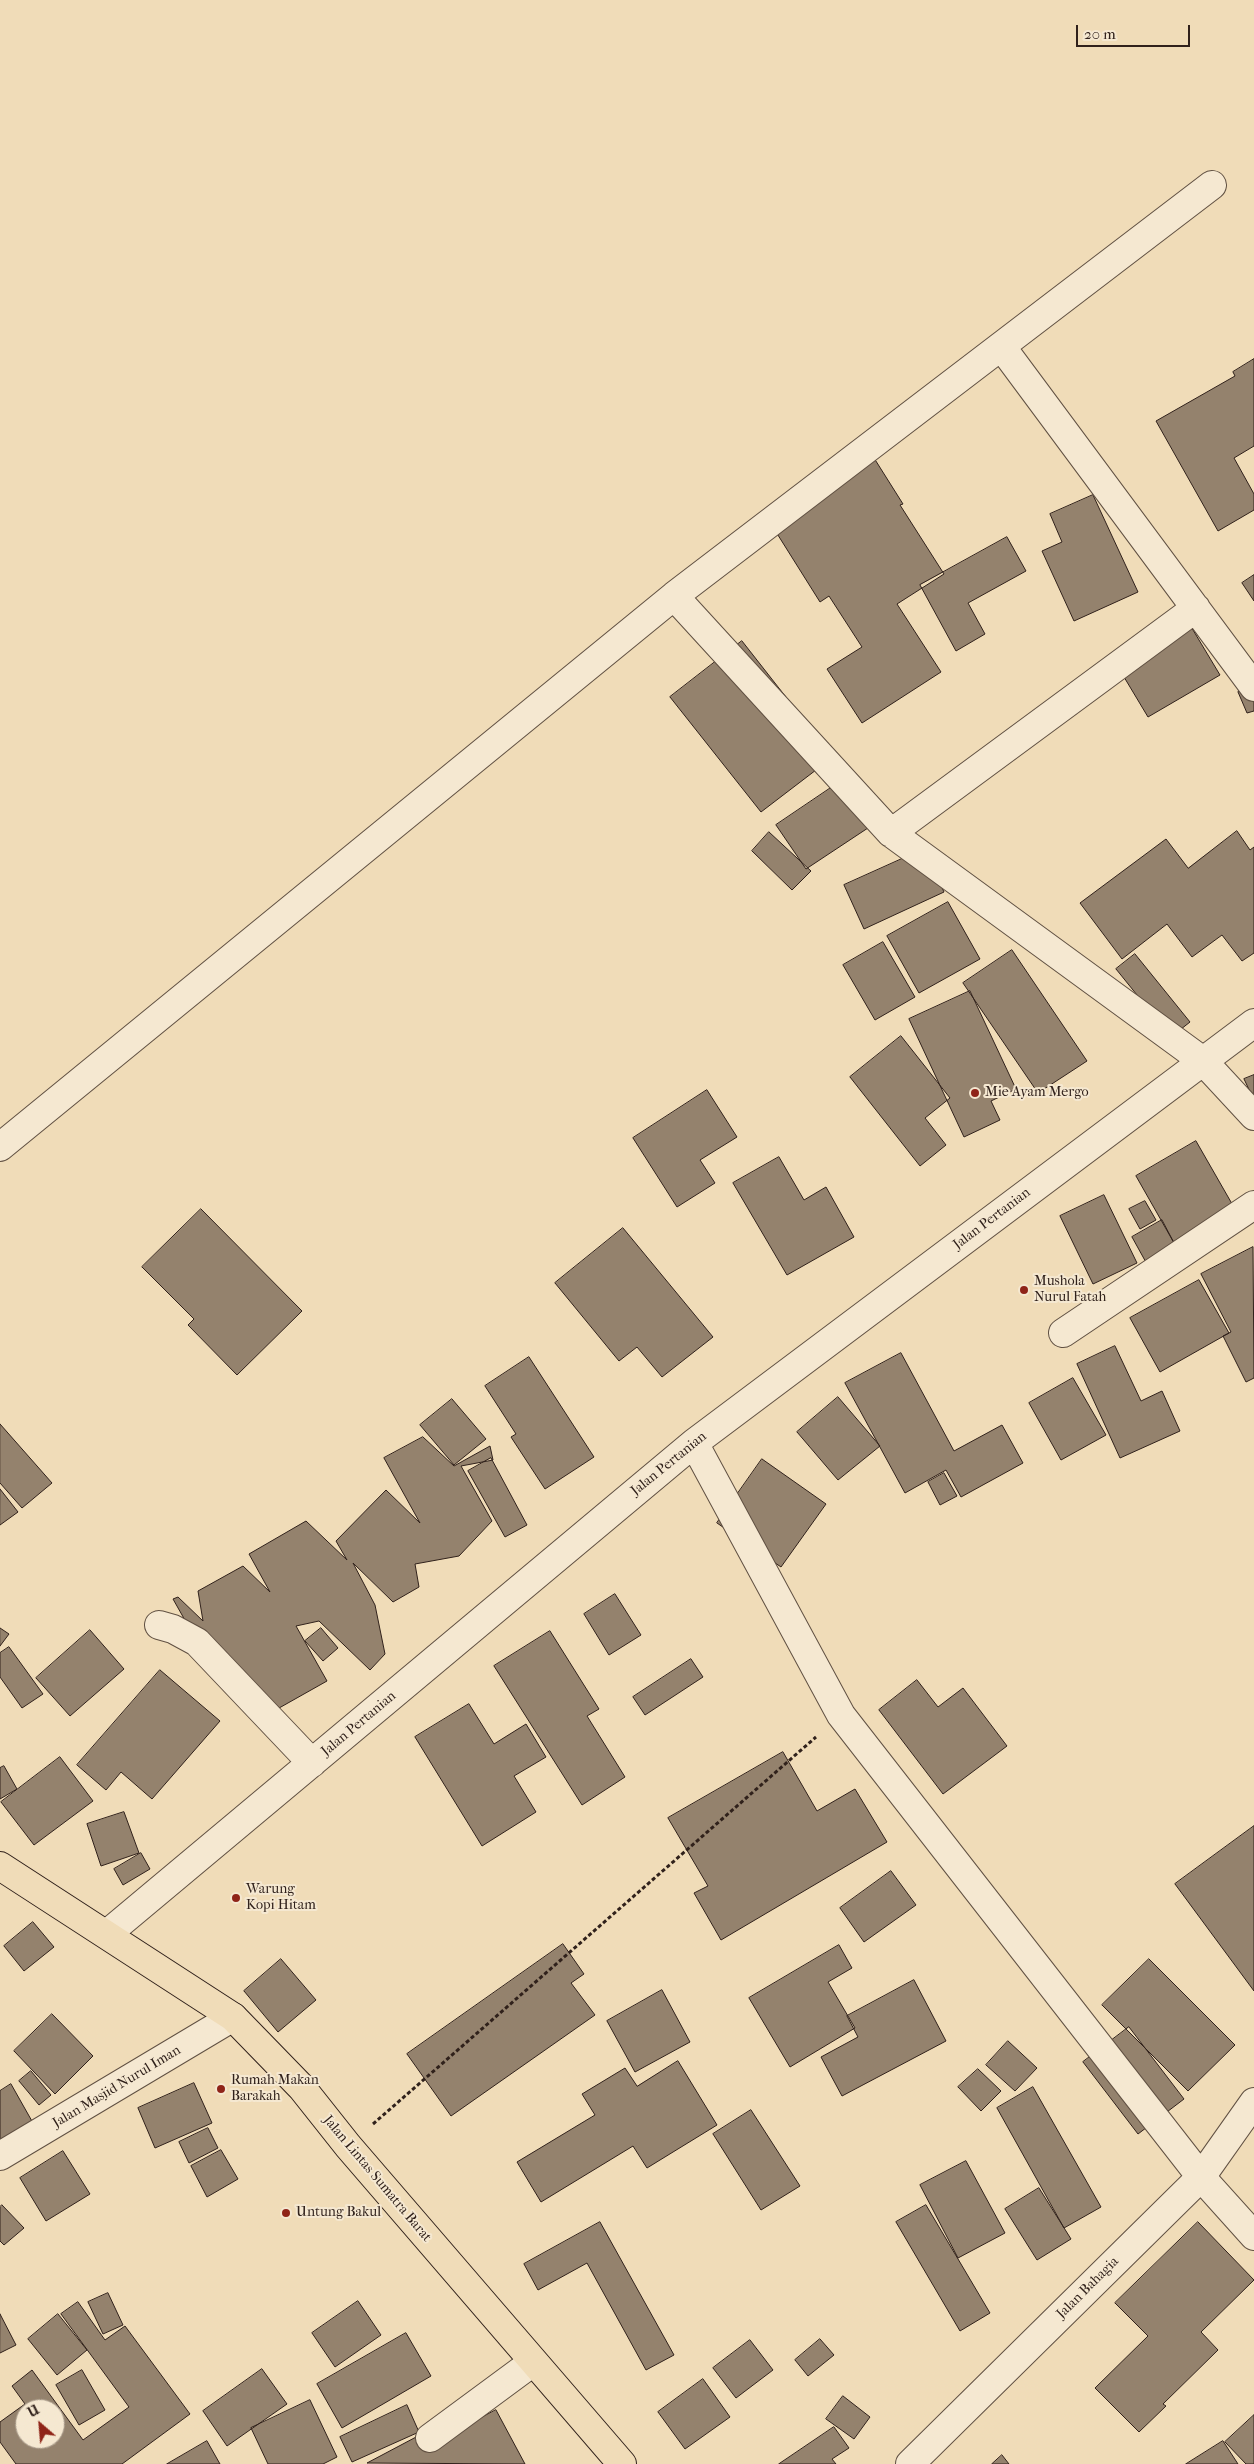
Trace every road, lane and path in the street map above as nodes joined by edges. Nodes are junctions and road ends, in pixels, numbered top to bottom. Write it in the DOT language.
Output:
graph roads {
  1 [pos="1212,185"];
  2 [pos="1001,346"];
  3 [pos="674,596"];
  4 [pos="1196,608"];
  5 [pos="1254,687"];
  6 [pos="891,833"];
  7 [pos="1254,1022"];
  8 [pos="1203,1061"];
  9 [pos="1254,1116"];
  10 [pos="0,1147"];
  11 [pos="1254,1205"];
  12 [pos="1063,1333"];
  13 [pos="694,1443"];
  14 [pos="159,1625"];
  15 [pos="841,1715"];
  16 [pos="312,1763"];
  17 [pos="0,1866"];
  18 [pos="107,1934"];
  19 [pos="233,2017"];
  20 [pos="1254,2102"];
  21 [pos="348,2146"];
  22 [pos="0,2156"];
  23 [pos="1201,2177"];
  24 [pos="1254,2236"];
  25 [pos="533,2362"];
  26 [pos="430,2438"];
  27 [pos="622,2464"];
  28 [pos="910,2464"];
  1 -- 2 [label="street"];
  2 -- 3 [label="street"];
  2 -- 4 [label="street"];
  3 -- 6 [label="street"];
  3 -- 10 [label="street"];
  4 -- 5 [label="street"];
  4 -- 6 [label="street"];
  6 -- 8 [label="street"];
  7 -- 8 [label="street, Jalan Pertanian"];
  8 -- 9 [label="street"];
  8 -- 13 [label="street, Jalan Pertanian"];
  11 -- 12 [label="street"];
  13 -- 15 [label="street"];
  13 -- 16 [label="street, Jalan Pertanian"];
  14 -- 16 [label="street"];
  15 -- 21 [label="path"];
  15 -- 23 [label="street"];
  16 -- 18 [label="street, Jalan Pertanian"];
  17 -- 18 [label="highway, Jalan Lintas Sumatra Barat"];
  18 -- 19 [label="highway, Jalan Lintas Sumatra Barat"];
  19 -- 21 [label="highway, Jalan Lintas Sumatra Barat"];
  19 -- 22 [label="street, Jalan Masjid Nurul Iman"];
  20 -- 23 [label="street, Jalan Bahagia"];
  21 -- 25 [label="highway, Jalan Lintas Sumatra Barat"];
  23 -- 24 [label="street"];
  23 -- 28 [label="street, Jalan Bahagia"];
  25 -- 26 [label="street"];
  25 -- 27 [label="highway, Jalan Lintas Sumatra Barat"];
}
